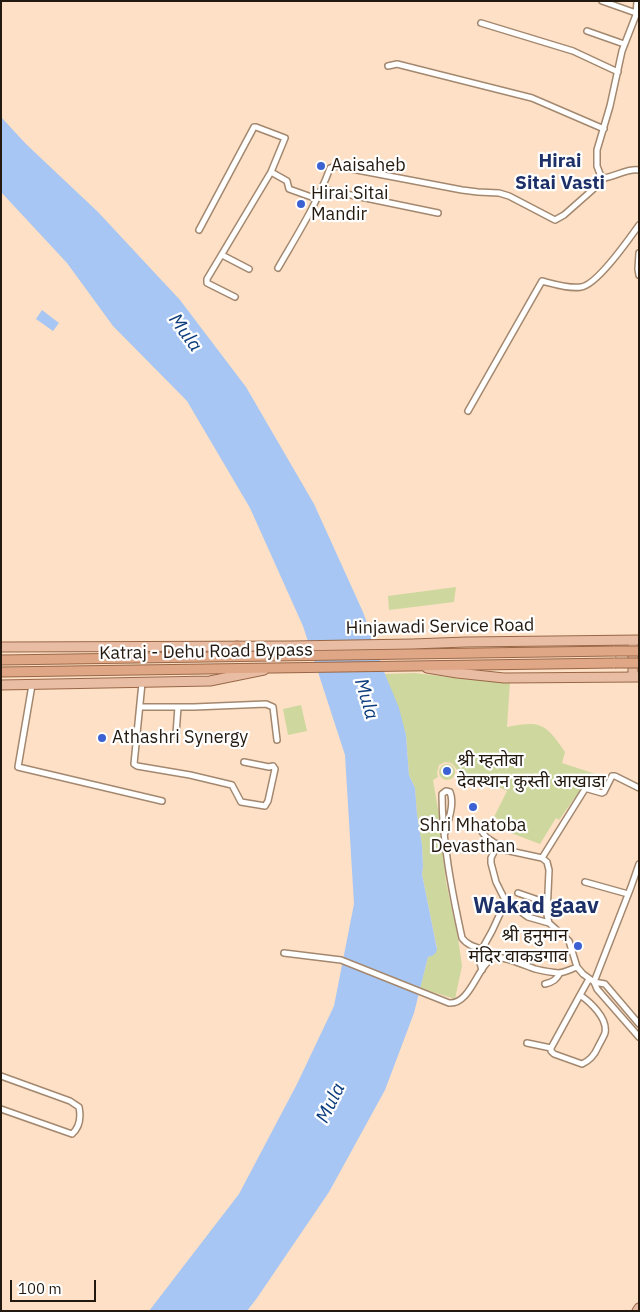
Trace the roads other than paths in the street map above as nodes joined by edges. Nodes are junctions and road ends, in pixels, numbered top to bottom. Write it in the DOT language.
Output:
graph roads {
  1 [pos="602,1"];
  2 [pos="636,1"];
  3 [pos="636,12"];
  4 [pos="481,23"];
  5 [pos="587,31"];
  6 [pos="624,44"];
  7 [pos="388,66"];
  8 [pos="618,72"];
  9 [pos="604,129"];
  10 [pos="639,170"];
  11 [pos="271,172"];
  12 [pos="602,176"];
  13 [pos="322,189"];
  14 [pos="317,199"];
  15 [pos="438,213"];
  16 [pos="639,225"];
  17 [pos="199,230"];
  18 [pos="639,253"];
  19 [pos="222,255"];
  20 [pos="278,268"];
  21 [pos="249,269"];
  22 [pos="639,276"];
  23 [pos="235,297"];
  24 [pos="468,411"];
  25 [pos="622,640"];
  26 [pos="636,640"];
  27 [pos="236,646"];
  28 [pos="1,647"];
  29 [pos="291,651"];
  30 [pos="639,651"];
  31 [pos="217,657"];
  32 [pos="1,660"];
  33 [pos="639,662"];
  34 [pos="414,666"];
  35 [pos="276,668"];
  36 [pos="1,672"];
  37 [pos="622,677"];
  38 [pos="636,677"];
  39 [pos="142,682"];
  40 [pos="1,685"];
  41 [pos="32,685"];
  42 [pos="140,708"];
  43 [pos="178,708"];
  44 [pos="176,734"];
  45 [pos="277,740"];
  46 [pos="244,762"];
  47 [pos="639,788"];
  48 [pos="162,801"];
  49 [pos="480,829"];
  50 [pos="445,833"];
  51 [pos="498,844"];
  52 [pos="542,858"];
  53 [pos="639,864"];
  54 [pos="584,882"];
  55 [pos="518,893"];
  56 [pos="628,894"];
  57 [pos="505,900"];
  58 [pos="547,903"];
  59 [pos="549,923"];
  60 [pos="482,948"];
  61 [pos="284,953"];
  62 [pos="496,957"];
  63 [pos="577,967"];
  64 [pos="482,971"];
  65 [pos="560,973"];
  66 [pos="591,980"];
  67 [pos="545,984"];
  68 [pos="580,995"];
  69 [pos="639,1024"];
  70 [pos="639,1037"];
  71 [pos="527,1043"];
  72 [pos="551,1048"];
  73 [pos="1,1076"];
  74 [pos="1,1109"];
  1 -- 3 [label="street"];
  2 -- 3 [label="street"];
  3 -- 6 [label="street"];
  4 -- 8 [label="street"];
  5 -- 6 [label="street"];
  6 -- 8 [label="street"];
  7 -- 9 [label="street"];
  8 -- 9 [label="street"];
  9 -- 12 [label="street"];
  10 -- 12 [label="street"];
  11 -- 14 [label="street"];
  11 -- 17 [label="street"];
  11 -- 19 [label="street"];
  12 -- 13 [label="street"];
  13 -- 14 [label="street"];
  13 -- 15 [label="street"];
  14 -- 20 [label="street"];
  16 -- 24 [label="street"];
  18 -- 22 [label="street"];
  19 -- 21 [label="street"];
  19 -- 23 [label="street"];
  25 -- 26 [label="main road, Hinjawadi Service Road"];
  25 -- 29 [label="main road, Hinjawadi Service Road"];
  25 -- 37 [label="main road"];
  26 -- 38 [label="main road"];
  27 -- 28 [label="main road, Hinjawadi Service Road"];
  27 -- 29 [label="main road, Hinjawadi Service Road"];
  27 -- 31 [label="highway"];
  29 -- 30 [label="highway, Katraj - Dehu Road Bypass, bridge"];
  29 -- 31 [label="highway, Katraj - Dehu Road Bypass"];
  31 -- 32 [label="highway, Katraj - Dehu Road Bypass"];
  33 -- 34 [label="highway, Katraj - Dehu Road Bypass, bridge"];
  34 -- 35 [label="highway, Katraj - Dehu Road Bypass"];
  34 -- 37 [label="main road"];
  35 -- 36 [label="highway, Katraj - Dehu Road Bypass"];
  35 -- 39 [label="main road"];
  37 -- 38 [label="main road"];
  39 -- 41 [label="main road"];
  39 -- 42 [label="street"];
  40 -- 41 [label="main road"];
  41 -- 48 [label="street"];
  42 -- 43 [label="street"];
  42 -- 46 [label="street"];
  43 -- 44 [label="street"];
  43 -- 45 [label="street"];
  47 -- 52 [label="street"];
  49 -- 51 [label="street"];
  50 -- 50 [label="street"];
  50 -- 60 [label="street"];
  51 -- 52 [label="street"];
  51 -- 57 [label="street"];
  52 -- 58 [label="street"];
  53 -- 56 [label="street"];
  54 -- 56 [label="street"];
  55 -- 58 [label="street"];
  56 -- 66 [label="street"];
  57 -- 59 [label="street"];
  57 -- 60 [label="street"];
  58 -- 59 [label="street"];
  59 -- 63 [label="street"];
  60 -- 62 [label="street"];
  60 -- 64 [label="street"];
  61 -- 64 [label="street"];
  62 -- 64 [label="street"];
  62 -- 65 [label="street"];
  63 -- 65 [label="street"];
  63 -- 66 [label="street"];
  65 -- 67 [label="street"];
  66 -- 68 [label="street"];
  66 -- 69 [label="street"];
  66 -- 70 [label="street"];
  68 -- 72 [label="street"];
  68 -- 72 [label="street"];
  71 -- 72 [label="street"];
  73 -- 74 [label="street"];
}
